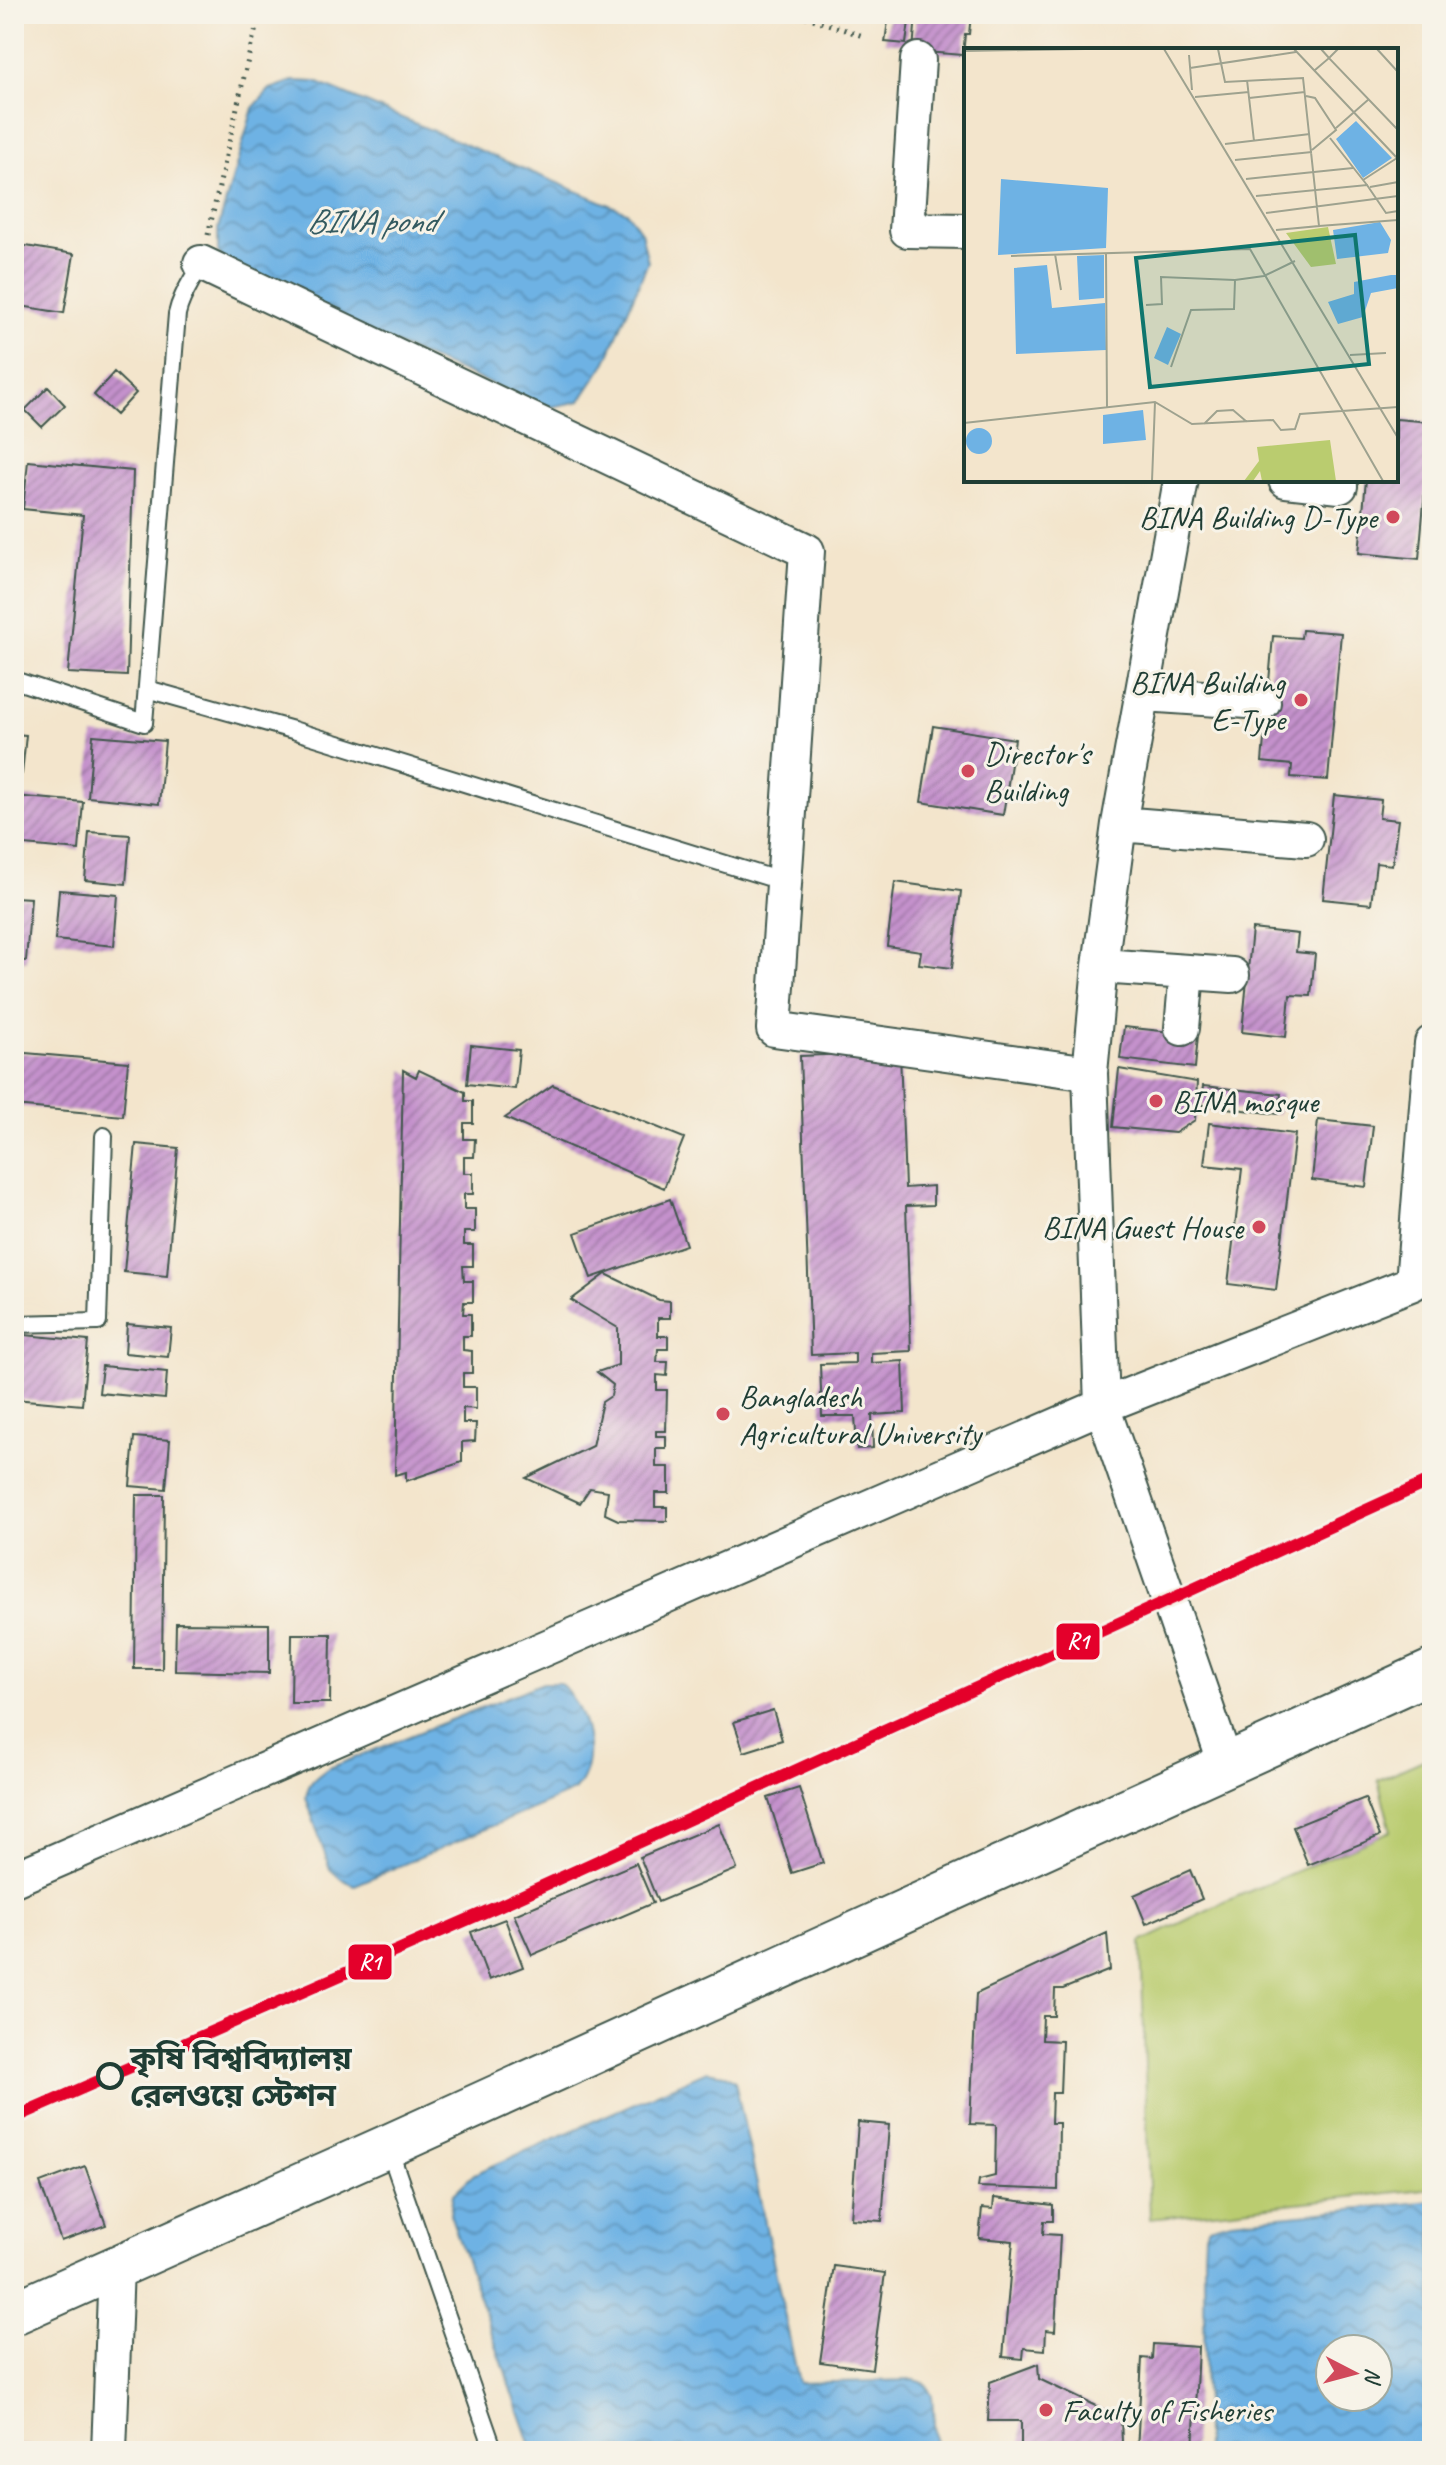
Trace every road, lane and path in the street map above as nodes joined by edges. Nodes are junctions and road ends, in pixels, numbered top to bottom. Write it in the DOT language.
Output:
graph roads {
  1 [pos="260,14"];
  2 [pos="798,14"];
  3 [pos="863,36"];
  4 [pos="918,60"];
  5 [pos="964,231"];
  6 [pos="201,263"];
  7 [pos="1181,482"];
  8 [pos="1304,482"];
  9 [pos="1340,486"];
  10 [pos="14,680"];
  11 [pos="147,689"];
  12 [pos="1144,694"];
  13 [pos="1263,702"];
  14 [pos="1119,824"];
  15 [pos="1306,839"];
  16 [pos="784,882"];
  17 [pos="1100,966"];
  18 [pos="1187,972"];
  19 [pos="1232,975"];
  20 [pos="1182,1028"];
  21 [pos="1432,1043"];
  22 [pos="1090,1073"];
  23 [pos="104,1136"];
  24 [pos="14,1324"];
  25 [pos="1102,1406"];
  26 [pos="1432,1671"];
  27 [pos="1226,1765"];
  28 [pos="14,1879"];
  29 [pos="388,2146"];
  30 [pos="116,2267"];
  31 [pos="14,2313"];
  32 [pos="109,2451"];
  33 [pos="494,2451"];
  1 -- 6 [label="path"];
  2 -- 3 [label="path"];
  4 -- 5 [label="street"];
  6 -- 11 [label="lane"];
  6 -- 16 [label="street"];
  7 -- 12 [label="street"];
  8 -- 9 [label="street"];
  10 -- 11 [label="lane"];
  11 -- 16 [label="lane"];
  12 -- 13 [label="street"];
  12 -- 14 [label="street"];
  14 -- 15 [label="street"];
  14 -- 17 [label="street"];
  16 -- 22 [label="street"];
  17 -- 18 [label="street"];
  17 -- 22 [label="street"];
  18 -- 19 [label="street"];
  18 -- 20 [label="street"];
  21 -- 25 [label="street"];
  22 -- 25 [label="street"];
  23 -- 24 [label="lane"];
  25 -- 27 [label="street"];
  25 -- 28 [label="street"];
  26 -- 27 [label="street"];
  27 -- 29 [label="street"];
  29 -- 30 [label="street"];
  29 -- 33 [label="lane"];
  30 -- 31 [label="street"];
  30 -- 32 [label="street"];
}
